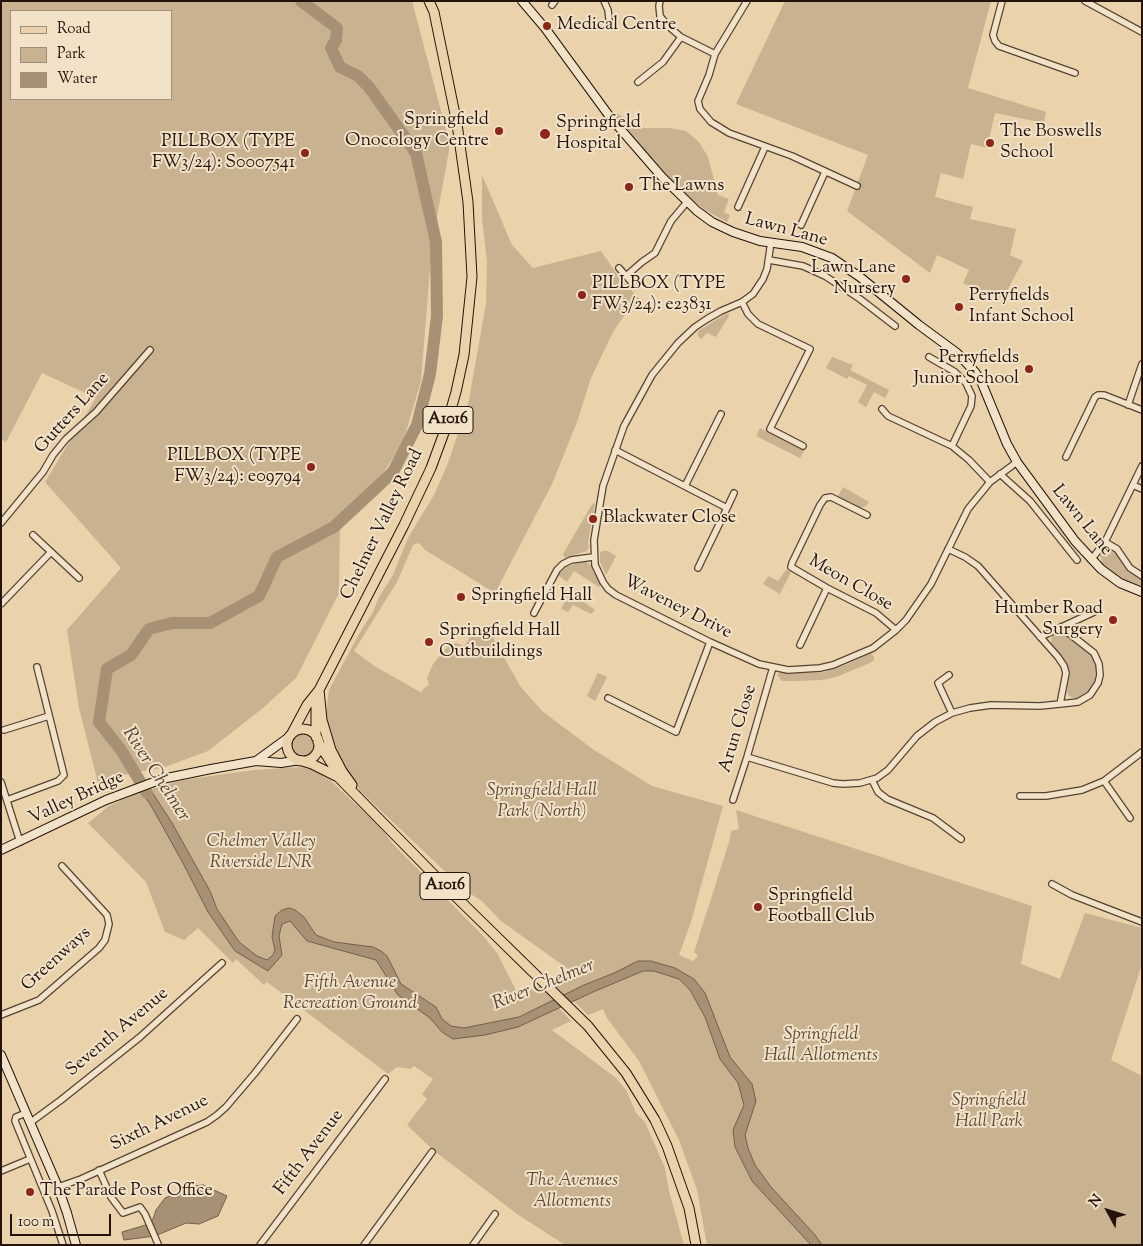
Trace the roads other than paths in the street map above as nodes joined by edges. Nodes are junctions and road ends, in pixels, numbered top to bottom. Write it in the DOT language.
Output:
graph roads {
  1 [pos="429,1"];
  2 [pos="436,1"];
  3 [pos="522,1"];
  4 [pos="604,1"];
  5 [pos="660,1"];
  6 [pos="747,1"];
  7 [pos="1002,1"];
  8 [pos="1085,1"];
  9 [pos="434,12"];
  10 [pos="609,19"];
  11 [pos="1142,32"];
  12 [pos="681,37"];
  13 [pos="715,54"];
  14 [pos="1075,72"];
  15 [pos="638,82"];
  16 [pos="765,148"];
  17 [pos="824,172"];
  18 [pos="857,186"];
  19 [pos="687,202"];
  20 [pos="738,207"];
  21 [pos="800,225"];
  22 [pos="771,242"];
  23 [pos="769,260"];
  24 [pos="619,268"];
  25 [pos="626,276"];
  26 [pos="635,286"];
  27 [pos="742,302"];
  28 [pos="895,326"];
  29 [pos="150,350"];
  30 [pos="929,357"];
  31 [pos="1142,364"];
  32 [pos="1128,405"];
  33 [pos="882,409"];
  34 [pos="1142,410"];
  35 [pos="722,414"];
  36 [pos="803,446"];
  37 [pos="952,446"];
  38 [pos="615,450"];
  39 [pos="1066,457"];
  40 [pos="1017,462"];
  41 [pos="1142,466"];
  42 [pos="1000,474"];
  43 [pos="990,482"];
  44 [pos="1133,485"];
  45 [pos="684,486"];
  46 [pos="1142,489"];
  47 [pos="734,493"];
  48 [pos="727,508"];
  49 [pos="867,515"];
  50 [pos="1,522"];
  51 [pos="33,535"];
  52 [pos="1105,542"];
  53 [pos="948,549"];
  54 [pos="51,552"];
  55 [pos="593,557"];
  56 [pos="1077,560"];
  57 [pos="1091,560"];
  58 [pos="698,568"];
  59 [pos="1142,576"];
  60 [pos="79,578"];
  61 [pos="827,588"];
  62 [pos="1142,592"];
  63 [pos="1,604"];
  64 [pos="1094,612"];
  65 [pos="534,613"];
  66 [pos="1061,627"];
  67 [pos="896,630"];
  68 [pos="1040,637"];
  69 [pos="710,642"];
  70 [pos="800,645"];
  71 [pos="37,667"];
  72 [pos="773,667"];
  73 [pos="949,675"];
  74 [pos="319,690"];
  75 [pos="608,698"];
  76 [pos="1060,704"];
  77 [pos="952,713"];
  78 [pos="49,716"];
  79 [pos="4,730"];
  80 [pos="290,736"];
  81 [pos="317,739"];
  82 [pos="1142,752"];
  83 [pos="747,758"];
  84 [pos="301,760"];
  85 [pos="256,762"];
  86 [pos="338,777"];
  87 [pos="872,780"];
  88 [pos="1104,781"];
  89 [pos="1,782"];
  90 [pos="356,796"];
  91 [pos="1020,796"];
  92 [pos="7,800"];
  93 [pos="733,800"];
  94 [pos="1130,818"];
  95 [pos="961,839"];
  96 [pos="20,842"];
  97 [pos="1,850"];
  98 [pos="62,866"];
  99 [pos="1052,884"];
  100 [pos="1142,922"];
  101 [pos="222,963"];
  102 [pos="1,1015"];
  103 [pos="297,1019"];
  104 [pos="1,1055"];
  105 [pos="385,1078"];
  106 [pos="26,1112"];
  107 [pos="31,1122"];
  108 [pos="432,1152"];
  109 [pos="30,1159"];
  110 [pos="99,1170"];
  111 [pos="1,1171"];
  112 [pos="58,1187"];
  113 [pos="495,1214"];
  114 [pos="158,1244"];
  115 [pos="63,1245"];
  116 [pos="76,1245"];
  117 [pos="260,1245"];
  118 [pos="364,1245"];
  119 [pos="473,1245"];
  120 [pos="696,1245"];
  1 -- 9 [label="main road, Chelmer Valley Road / A1016"];
  2 -- 9 [label="main road, Chelmer Valley Road / A1016"];
  3 -- 19 [label="street, Lawn Lane"];
  4 -- 10 [label="street"];
  5 -- 12 [label="street"];
  6 -- 13 [label="street"];
  7 -- 14 [label="street"];
  8 -- 11 [label="street"];
  9 -- 74 [label="main road, Chelmer Valley Road / A1016"];
  12 -- 13 [label="street"];
  12 -- 15 [label="street"];
  13 -- 16 [label="street"];
  16 -- 17 [label="street"];
  16 -- 20 [label="street"];
  17 -- 18 [label="street"];
  17 -- 21 [label="street"];
  19 -- 22 [label="street, Lawn Lane"];
  19 -- 25 [label="street"];
  22 -- 23 [label="street, Waveney Drive"];
  22 -- 40 [label="street, Lawn Lane"];
  23 -- 27 [label="street, Waveney Drive"];
  23 -- 28 [label="street, Lawn Lane"];
  24 -- 25 [label="street"];
  25 -- 26 [label="street"];
  27 -- 36 [label="street"];
  27 -- 38 [label="street, Waveney Drive"];
  29 -- 50 [label="street, Gutters Lane"];
  30 -- 37 [label="street"];
  31 -- 32 [label="street"];
  32 -- 34 [label="street"];
  32 -- 39 [label="street"];
  33 -- 37 [label="street"];
  35 -- 45 [label="street"];
  37 -- 43 [label="street"];
  38 -- 45 [label="street"];
  38 -- 55 [label="street, Waveney Drive"];
  40 -- 42 [label="street, Waveney Drive"];
  40 -- 57 [label="street, Lawn Lane"];
  41 -- 44 [label="street"];
  42 -- 43 [label="street, Waveney Drive"];
  42 -- 56 [label="street, Lawn Lane"];
  43 -- 53 [label="street, Waveney Drive"];
  44 -- 46 [label="street"];
  44 -- 52 [label="street"];
  45 -- 48 [label="street"];
  47 -- 48 [label="street"];
  48 -- 58 [label="street"];
  49 -- 61 [label="street, Meon Close"];
  51 -- 54 [label="street"];
  52 -- 57 [label="street"];
  52 -- 59 [label="street, Lawn Lane"];
  53 -- 67 [label="street, Waveney Drive"];
  53 -- 68 [label="street"];
  54 -- 60 [label="street"];
  54 -- 63 [label="street"];
  55 -- 65 [label="street"];
  55 -- 69 [label="street, Waveney Drive"];
  57 -- 62 [label="street, Lawn Lane"];
  61 -- 67 [label="street, Meon Close"];
  61 -- 70 [label="street"];
  64 -- 66 [label="street"];
  66 -- 68 [label="street"];
  66 -- 76 [label="street"];
  67 -- 72 [label="street, Waveney Drive"];
  68 -- 76 [label="street"];
  69 -- 72 [label="street, Waveney Drive"];
  69 -- 75 [label="street"];
  71 -- 78 [label="street"];
  72 -- 83 [label="street, Arun Close"];
  73 -- 77 [label="street"];
  74 -- 80 [label="main road, Chelmer Valley Road / A1016"];
  74 -- 81 [label="main road, Chelmer Valley Road / A1016"];
  74 -- 90 [label="main road, A1016"];
  76 -- 77 [label="street"];
  77 -- 87 [label="street"];
  78 -- 79 [label="street"];
  78 -- 92 [label="street"];
  80 -- 81 [label="main road"];
  80 -- 84 [label="main road"];
  80 -- 85 [label="street, Valley Bridge"];
  81 -- 84 [label="main road"];
  81 -- 86 [label="main road, A1016"];
  82 -- 88 [label="street"];
  83 -- 87 [label="street"];
  83 -- 93 [label="street, Arun Close"];
  84 -- 85 [label="street, Valley Bridge"];
  84 -- 86 [label="main road, A1016"];
  85 -- 96 [label="street, Valley Bridge"];
  86 -- 90 [label="main road, A1016"];
  87 -- 95 [label="street"];
  88 -- 91 [label="street"];
  88 -- 94 [label="street"];
  89 -- 92 [label="street"];
  90 -- 120 [label="main road, A1016"];
  92 -- 96 [label="street"];
  96 -- 97 [label="street, Valley Bridge"];
  98 -- 102 [label="street, Greenways"];
  99 -- 100 [label="street"];
  101 -- 107 [label="street, Seventh Avenue"];
  103 -- 110 [label="street, Sixth Avenue"];
  104 -- 106 [label="street"];
  105 -- 117 [label="street, Fifth Avenue"];
  106 -- 107 [label="street"];
  106 -- 109 [label="street"];
  107 -- 112 [label="street"];
  108 -- 118 [label="street"];
  109 -- 111 [label="street"];
  109 -- 115 [label="street"];
  110 -- 112 [label="street, Sixth Avenue"];
  110 -- 114 [label="street"];
  112 -- 116 [label="street"];
  113 -- 119 [label="street"];
}
